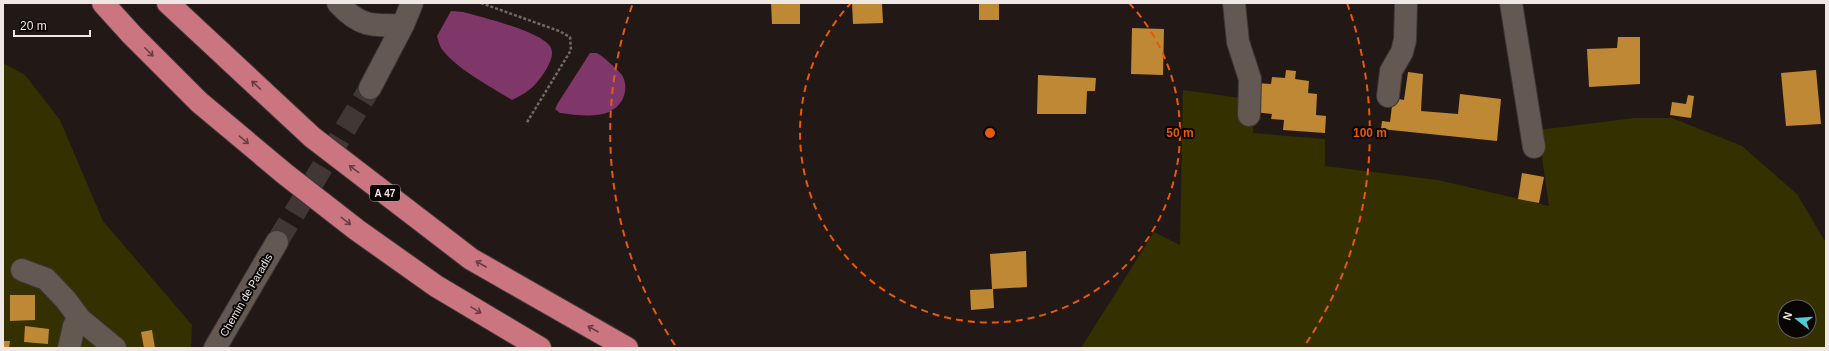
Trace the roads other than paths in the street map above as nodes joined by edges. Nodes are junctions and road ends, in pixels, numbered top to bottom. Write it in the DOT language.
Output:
graph roads {
  1 [pos="103,3"];
  2 [pos="168,3"];
  3 [pos="338,3"];
  4 [pos="412,3"];
  5 [pos="1234,3"];
  6 [pos="1406,3"];
  7 [pos="1511,3"];
  8 [pos="403,25"];
  9 [pos="370,88"];
  10 [pos="1388,96"];
  11 [pos="1249,115"];
  12 [pos="1534,146"];
  13 [pos="277,242"];
  14 [pos="22,270"];
  15 [pos="80,319"];
  16 [pos="69,348"];
  17 [pos="115,348"];
  18 [pos="215,348"];
  19 [pos="540,348"];
  20 [pos="627,348"];
  1 -- 19 [label="highway, one-way"];
  20 -- 2 [label="highway, A 47, one-way"];
  3 -- 8 [label="street"];
  4 -- 8 [label="street"];
  5 -- 11 [label="street"];
  6 -- 10 [label="street"];
  7 -- 12 [label="street"];
  8 -- 9 [label="street"];
  13 -- 18 [label="street, Chemin de Paradis"];
  14 -- 15 [label="street"];
  15 -- 16 [label="street"];
  15 -- 17 [label="street"];
}
